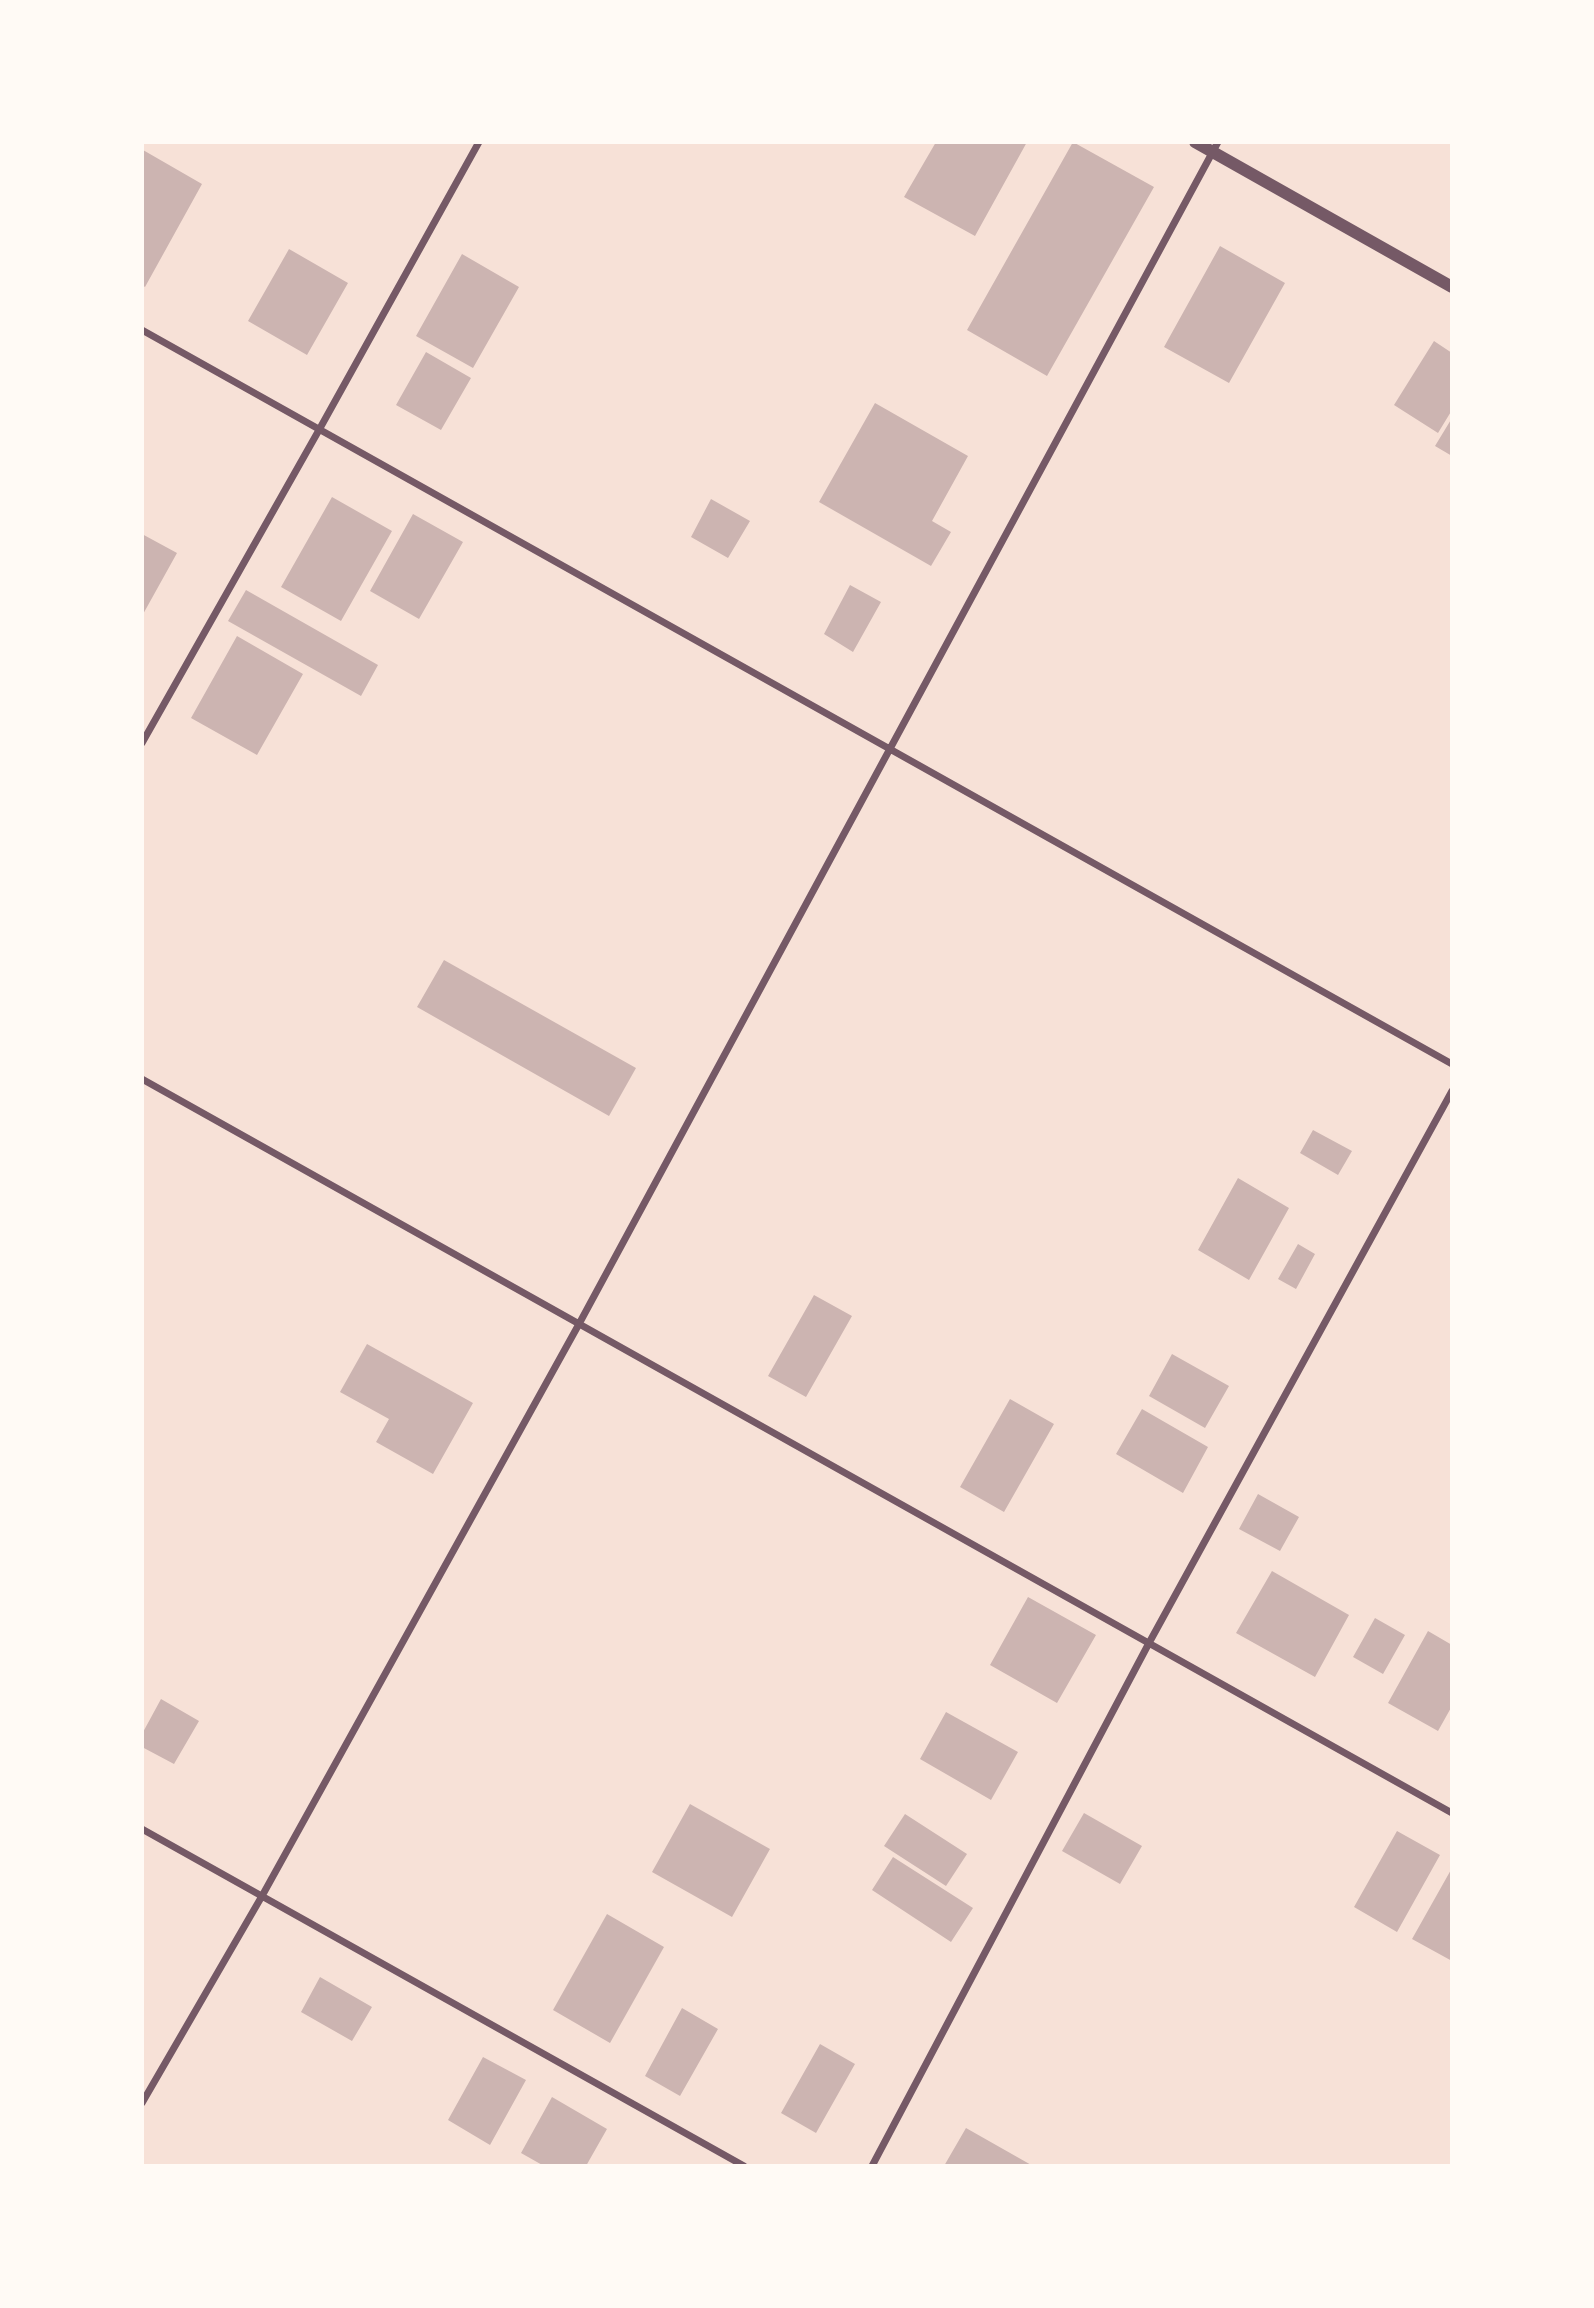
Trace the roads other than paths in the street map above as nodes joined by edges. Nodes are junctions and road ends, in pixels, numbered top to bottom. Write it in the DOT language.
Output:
graph roads {
  1 [pos="479,142"];
  2 [pos="1195,142"];
  3 [pos="1215,147"];
  4 [pos="1452,287"];
  5 [pos="142,330"];
  6 [pos="319,430"];
  7 [pos="142,743"];
  8 [pos="889,748"];
  9 [pos="1452,1064"];
  10 [pos="142,1079"];
  11 [pos="1452,1091"];
  12 [pos="579,1324"];
  13 [pos="1149,1643"];
  14 [pos="1452,1813"];
  15 [pos="142,1829"];
  16 [pos="262,1896"];
  17 [pos="142,2103"];
  18 [pos="744,2166"];
  19 [pos="872,2166"];
  1 -- 6 [label="street"];
  2 -- 3 [label="street"];
  3 -- 4 [label="street"];
  3 -- 8 [label="street"];
  5 -- 6 [label="street"];
  6 -- 7 [label="street"];
  6 -- 8 [label="street"];
  8 -- 9 [label="street"];
  8 -- 12 [label="street"];
  10 -- 12 [label="street"];
  11 -- 13 [label="street"];
  12 -- 13 [label="street"];
  12 -- 16 [label="street"];
  13 -- 14 [label="street"];
  13 -- 19 [label="street"];
  15 -- 16 [label="street"];
  16 -- 17 [label="street"];
  16 -- 18 [label="street"];
}
